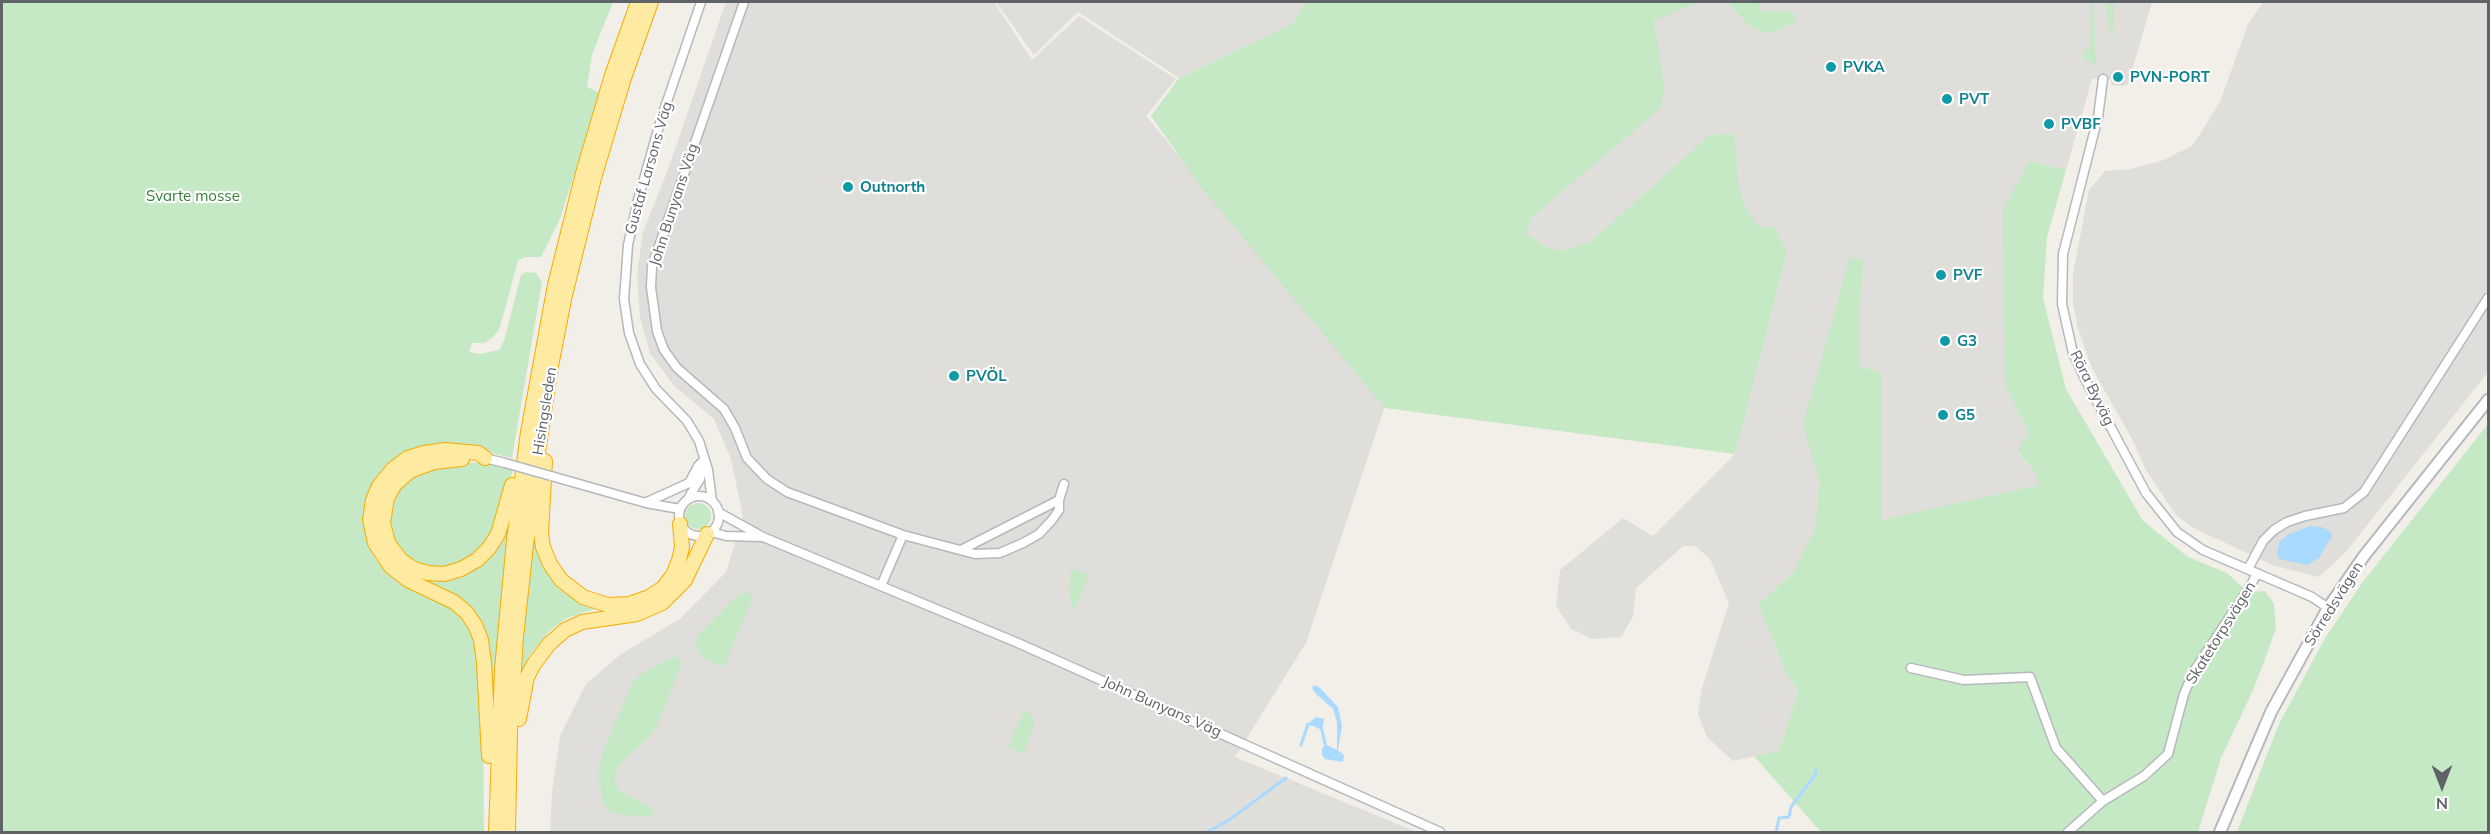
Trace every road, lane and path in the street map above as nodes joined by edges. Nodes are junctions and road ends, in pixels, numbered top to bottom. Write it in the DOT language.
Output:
graph roads {
  1 [pos="638,2"];
  2 [pos="651,2"];
  3 [pos="701,2"];
  4 [pos="744,2"];
  5 [pos="2103,79"];
  6 [pos="2488,298"];
  7 [pos="550,371"];
  8 [pos="2488,400"];
  9 [pos="528,432"];
  10 [pos="485,458"];
  11 [pos="704,460"];
  12 [pos="1064,484"];
  13 [pos="687,500"];
  14 [pos="1059,500"];
  15 [pos="712,501"];
  16 [pos="646,502"];
  17 [pos="680,509"];
  18 [pos="718,512"];
  19 [pos="680,524"];
  20 [pos="709,533"];
  21 [pos="903,535"];
  22 [pos="763,537"];
  23 [pos="960,551"];
  24 [pos="2248,569"];
  25 [pos="2257,573"];
  26 [pos="881,586"];
  27 [pos="2328,608"];
  28 [pos="1911,668"];
  29 [pos="508,769"];
  30 [pos="2103,801"];
  31 [pos="488,832"];
  32 [pos="496,832"];
  33 [pos="508,832"];
  34 [pos="1440,832"];
  35 [pos="2068,832"];
  36 [pos="2220,832"];
  1 -- 9 [label="highway, Hisingsleden"];
  2 -- 7 [label="highway, Hisingsleden"];
  3 -- 11 [label="street, Gustaf Larsons Väg"];
  4 -- 21 [label="street, John Bunyans Väg"];
  5 -- 24 [label="street, Röra Byväg"];
  6 -- 24 [label="street"];
  7 -- 19 [label="highway"];
  7 -- 29 [label="highway, Hisingsleden"];
  8 -- 27 [label="street, Sörredsvägen"];
  9 -- 10 [label="highway"];
  9 -- 32 [label="highway, Hisingsleden"];
  10 -- 16 [label="street, bridge"];
  10 -- 31 [label="highway"];
  11 -- 13 [label="street"];
  11 -- 15 [label="street, Gustaf Larsons Väg"];
  11 -- 16 [label="street"];
  12 -- 14 [label="street, John Bunyans Väg"];
  13 -- 15 [label="street"];
  13 -- 17 [label="street"];
  14 -- 23 [label="street"];
  14 -- 23 [label="street, John Bunyans Väg"];
  15 -- 18 [label="street"];
  16 -- 17 [label="street"];
  17 -- 19 [label="street"];
  18 -- 20 [label="street"];
  18 -- 22 [label="street, John Bunyans Väg"];
  19 -- 20 [label="street"];
  20 -- 22 [label="street, John Bunyans Väg"];
  20 -- 29 [label="highway"];
  21 -- 23 [label="street, John Bunyans Väg"];
  21 -- 26 [label="street"];
  22 -- 26 [label="street, John Bunyans Väg"];
  24 -- 25 [label="street, Röra Byväg"];
  25 -- 27 [label="street, Röra Byväg"];
  25 -- 30 [label="street, Skatetorpsvägen"];
  26 -- 34 [label="street, John Bunyans Väg"];
  27 -- 36 [label="street, Sörredsvägen"];
  28 -- 30 [label="street"];
  29 -- 33 [label="highway, Hisingsleden"];
  30 -- 35 [label="street, Skatetorpsvägen"];
}
